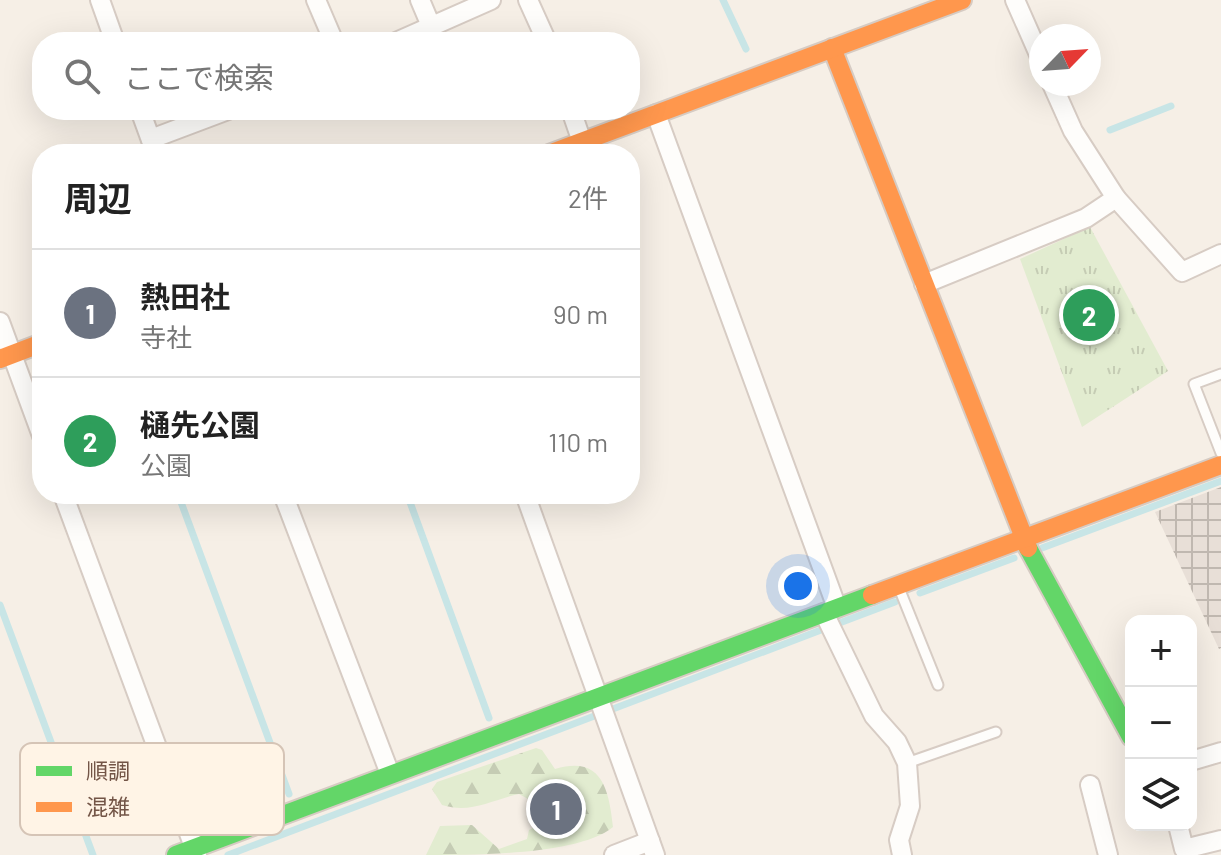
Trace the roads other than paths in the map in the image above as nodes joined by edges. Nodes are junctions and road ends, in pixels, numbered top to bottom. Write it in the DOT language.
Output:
graph roads {
  1 [pos="100,0"];
  2 [pos="316,0"];
  3 [pos="420,0"];
  4 [pos="491,0"];
  5 [pos="528,0"];
  6 [pos="962,0"];
  7 [pos="1015,0"];
  8 [pos="431,26"];
  9 [pos="111,32"];
  10 [pos="330,32"];
  11 [pos="418,32"];
  12 [pos="542,32"];
  13 [pos="1029,32"];
  14 [pos="832,48"];
  15 [pos="1057,96"];
  16 [pos="656,114"];
  17 [pos="144,120"];
  18 [pos="207,120"];
  19 [pos="574,120"];
  20 [pos="582,142"];
  21 [pos="153,144"];
  22 [pos="158,144"];
  23 [pos="576,144"];
  24 [pos="1116,198"];
  25 [pos="1221,254"];
  26 [pos="924,284"];
  27 [pos="0,322"];
  28 [pos="32,347"];
  29 [pos="6,357"];
  30 [pos="1221,374"];
  31 [pos="32,414"];
  32 [pos="1221,453"];
  33 [pos="1221,465"];
  34 [pos="67,504"];
  35 [pos="287,504"];
  36 [pos="529,504"];
  37 [pos="1023,539"];
  38 [pos="898,586"];
  39 [pos="831,611"];
  40 [pos="938,685"];
  41 [pos="599,697"];
  42 [pos="1125,726"];
  43 [pos="996,732"];
  44 [pos="150,743"];
  45 [pos="1221,752"];
  46 [pos="1197,759"];
  47 [pos="907,763"];
  48 [pos="390,774"];
  49 [pos="1090,785"];
  50 [pos="284,816"];
  51 [pos="1180,831"];
  52 [pos="235,835"];
  53 [pos="1221,840"];
  54 [pos="653,848"];
  55 [pos="189,853"];
  56 [pos="614,855"];
  57 [pos="902,855"];
  58 [pos="1108,855"];
  1 -- 9 [label="street"];
  2 -- 10 [label="street"];
  3 -- 8 [label="street"];
  4 -- 8 [label="street"];
  5 -- 12 [label="street"];
  6 -- 14 [label="street"];
  7 -- 13 [label="street"];
  8 -- 11 [label="street"];
  14 -- 16 [label="street"];
  14 -- 26 [label="street"];
  15 -- 24 [label="street"];
  16 -- 20 [label="street"];
  16 -- 39 [label="street"];
  17 -- 21 [label="street"];
  18 -- 22 [label="street"];
  19 -- 20 [label="street"];
  20 -- 23 [label="street"];
  24 -- 25 [label="street"];
  24 -- 26 [label="street"];
  26 -- 37 [label="street"];
  27 -- 29 [label="street"];
  28 -- 29 [label="street"];
  29 -- 31 [label="street"];
  30 -- 32 [label="lane"];
  33 -- 37 [label="street"];
  34 -- 44 [label="street"];
  35 -- 48 [label="street"];
  36 -- 41 [label="street"];
  37 -- 38 [label="street"];
  37 -- 42 [label="street"];
  38 -- 39 [label="street"];
  38 -- 40 [label="lane"];
  39 -- 41 [label="street"];
  39 -- 47 [label="street"];
  41 -- 48 [label="street"];
  41 -- 54 [label="street"];
  43 -- 47 [label="lane"];
  45 -- 46 [label="street"];
  47 -- 57 [label="street"];
  48 -- 50 [label="street"];
  49 -- 58 [label="street"];
  51 -- 53 [label="street"];
  52 -- 55 [label="street"];
  54 -- 56 [label="street"];
}
